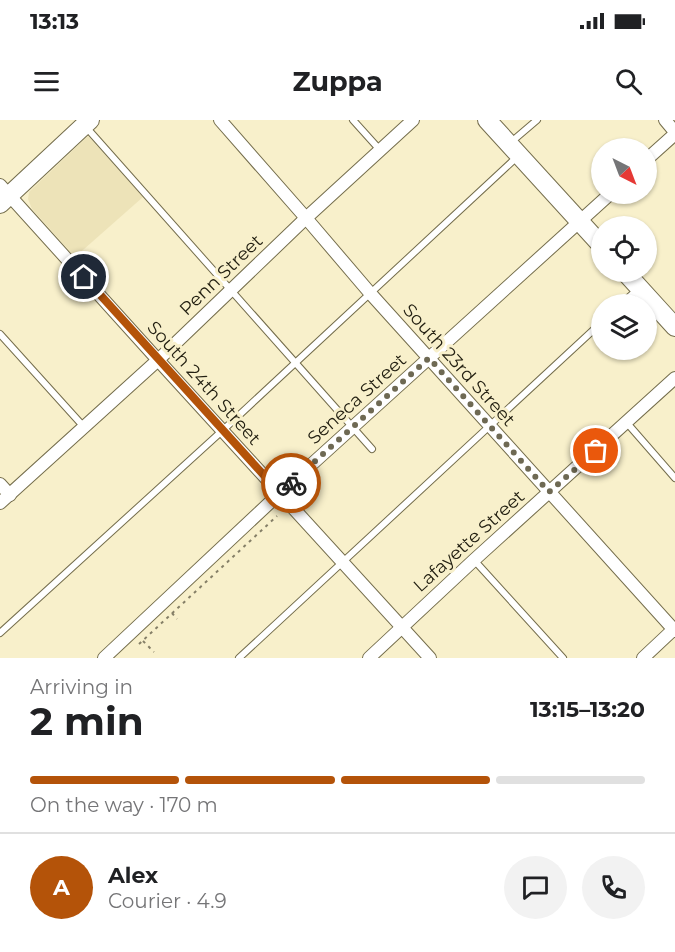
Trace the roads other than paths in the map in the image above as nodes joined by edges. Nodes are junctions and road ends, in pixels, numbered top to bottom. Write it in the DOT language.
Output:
graph roads {
  1 [pos="220,120"];
  2 [pos="352,120"];
  3 [pos="413,120"];
  4 [pos="488,120"];
  5 [pos="537,120"];
  6 [pos="664,120"];
  7 [pos="85,122"];
  8 [pos="675,133"];
  9 [pos="514,149"];
  10 [pos="380,150"];
  11 [pos="657,150"];
  12 [pos="3,195"];
  13 [pos="599,204"];
  14 [pos="306,218"];
  15 [pos="579,221"];
  16 [pos="591,234"];
  17 [pos="634,282"];
  18 [pos="639,287"];
  19 [pos="231,290"];
  20 [pos="370,293"];
  21 [pos="632,294"];
  22 [pos="675,327"];
  23 [pos="591,332"];
  24 [pos="0,334"];
  25 [pos="429,358"];
  26 [pos="158,360"];
  27 [pos="296,363"];
  28 [pos="675,378"];
  29 [pos="627,423"];
  30 [pos="490,426"];
  31 [pos="84,427"];
  32 [pos="353,427"];
  33 [pos="222,430"];
  34 [pos="372,449"];
  35 [pos="675,478"];
  36 [pos="0,484"];
  37 [pos="549,492"];
  38 [pos="280,493"];
  39 [pos="5,499"];
  40 [pos="474,560"];
  41 [pos="343,562"];
  42 [pos="402,627"];
  43 [pos="675,629"];
  44 [pos="0,633"];
  45 [pos="104,658"];
  46 [pos="239,658"];
  47 [pos="369,658"];
  48 [pos="430,658"];
  49 [pos="563,658"];
  50 [pos="643,658"];
  1 -- 14 [label="street, South 23rd Street"];
  2 -- 10 [label="lane"];
  3 -- 10 [label="street, Penn Street"];
  4 -- 9 [label="main road"];
  5 -- 9 [label="lane"];
  6 -- 8 [label="street"];
  7 -- 12 [label="main road"];
  7 -- 19 [label="lane"];
  8 -- 11 [label="street"];
  9 -- 15 [label="main road"];
  9 -- 20 [label="lane"];
  10 -- 14 [label="street, Penn Street"];
  12 -- 26 [label="street, South 24th Street"];
  13 -- 15 [label="street, Seneca Street"];
  14 -- 19 [label="street, Penn Street"];
  14 -- 20 [label="street, South 23rd Street"];
  15 -- 16 [label="main road"];
  15 -- 25 [label="street, Seneca Street"];
  17 -- 18 [label="main road"];
  18 -- 21 [label="lane"];
  18 -- 22 [label="main road"];
  19 -- 26 [label="street, Penn Street"];
  19 -- 27 [label="lane"];
  20 -- 25 [label="street, South 23rd Street"];
  20 -- 27 [label="lane"];
  23 -- 30 [label="lane"];
  24 -- 31 [label="lane"];
  25 -- 30 [label="street, South 23rd Street"];
  25 -- 32 [label="street, Seneca Street"];
  26 -- 31 [label="street, Penn Street"];
  26 -- 33 [label="street, South 24th Street"];
  27 -- 32 [label="lane"];
  27 -- 33 [label="lane"];
  28 -- 29 [label="street, Lafayette Street"];
  29 -- 35 [label="lane"];
  29 -- 37 [label="street, Lafayette Street"];
  30 -- 37 [label="street, South 23rd Street"];
  30 -- 41 [label="lane"];
  31 -- 39 [label="street, Penn Street"];
  32 -- 34 [label="lane"];
  32 -- 38 [label="street, Seneca Street"];
  33 -- 38 [label="street, South 24th Street"];
  33 -- 44 [label="lane"];
  36 -- 39 [label="street"];
  37 -- 40 [label="street, Lafayette Street"];
  37 -- 43 [label="street, South 23rd Street"];
  38 -- 41 [label="street, South 24th Street"];
  38 -- 45 [label="street, Seneca Street"];
  40 -- 42 [label="street, Lafayette Street"];
  40 -- 49 [label="lane"];
  41 -- 42 [label="street, South 24th Street"];
  41 -- 46 [label="lane"];
  42 -- 47 [label="street, Lafayette Street"];
  42 -- 48 [label="street, South 24th Street"];
  43 -- 50 [label="street"];
}
